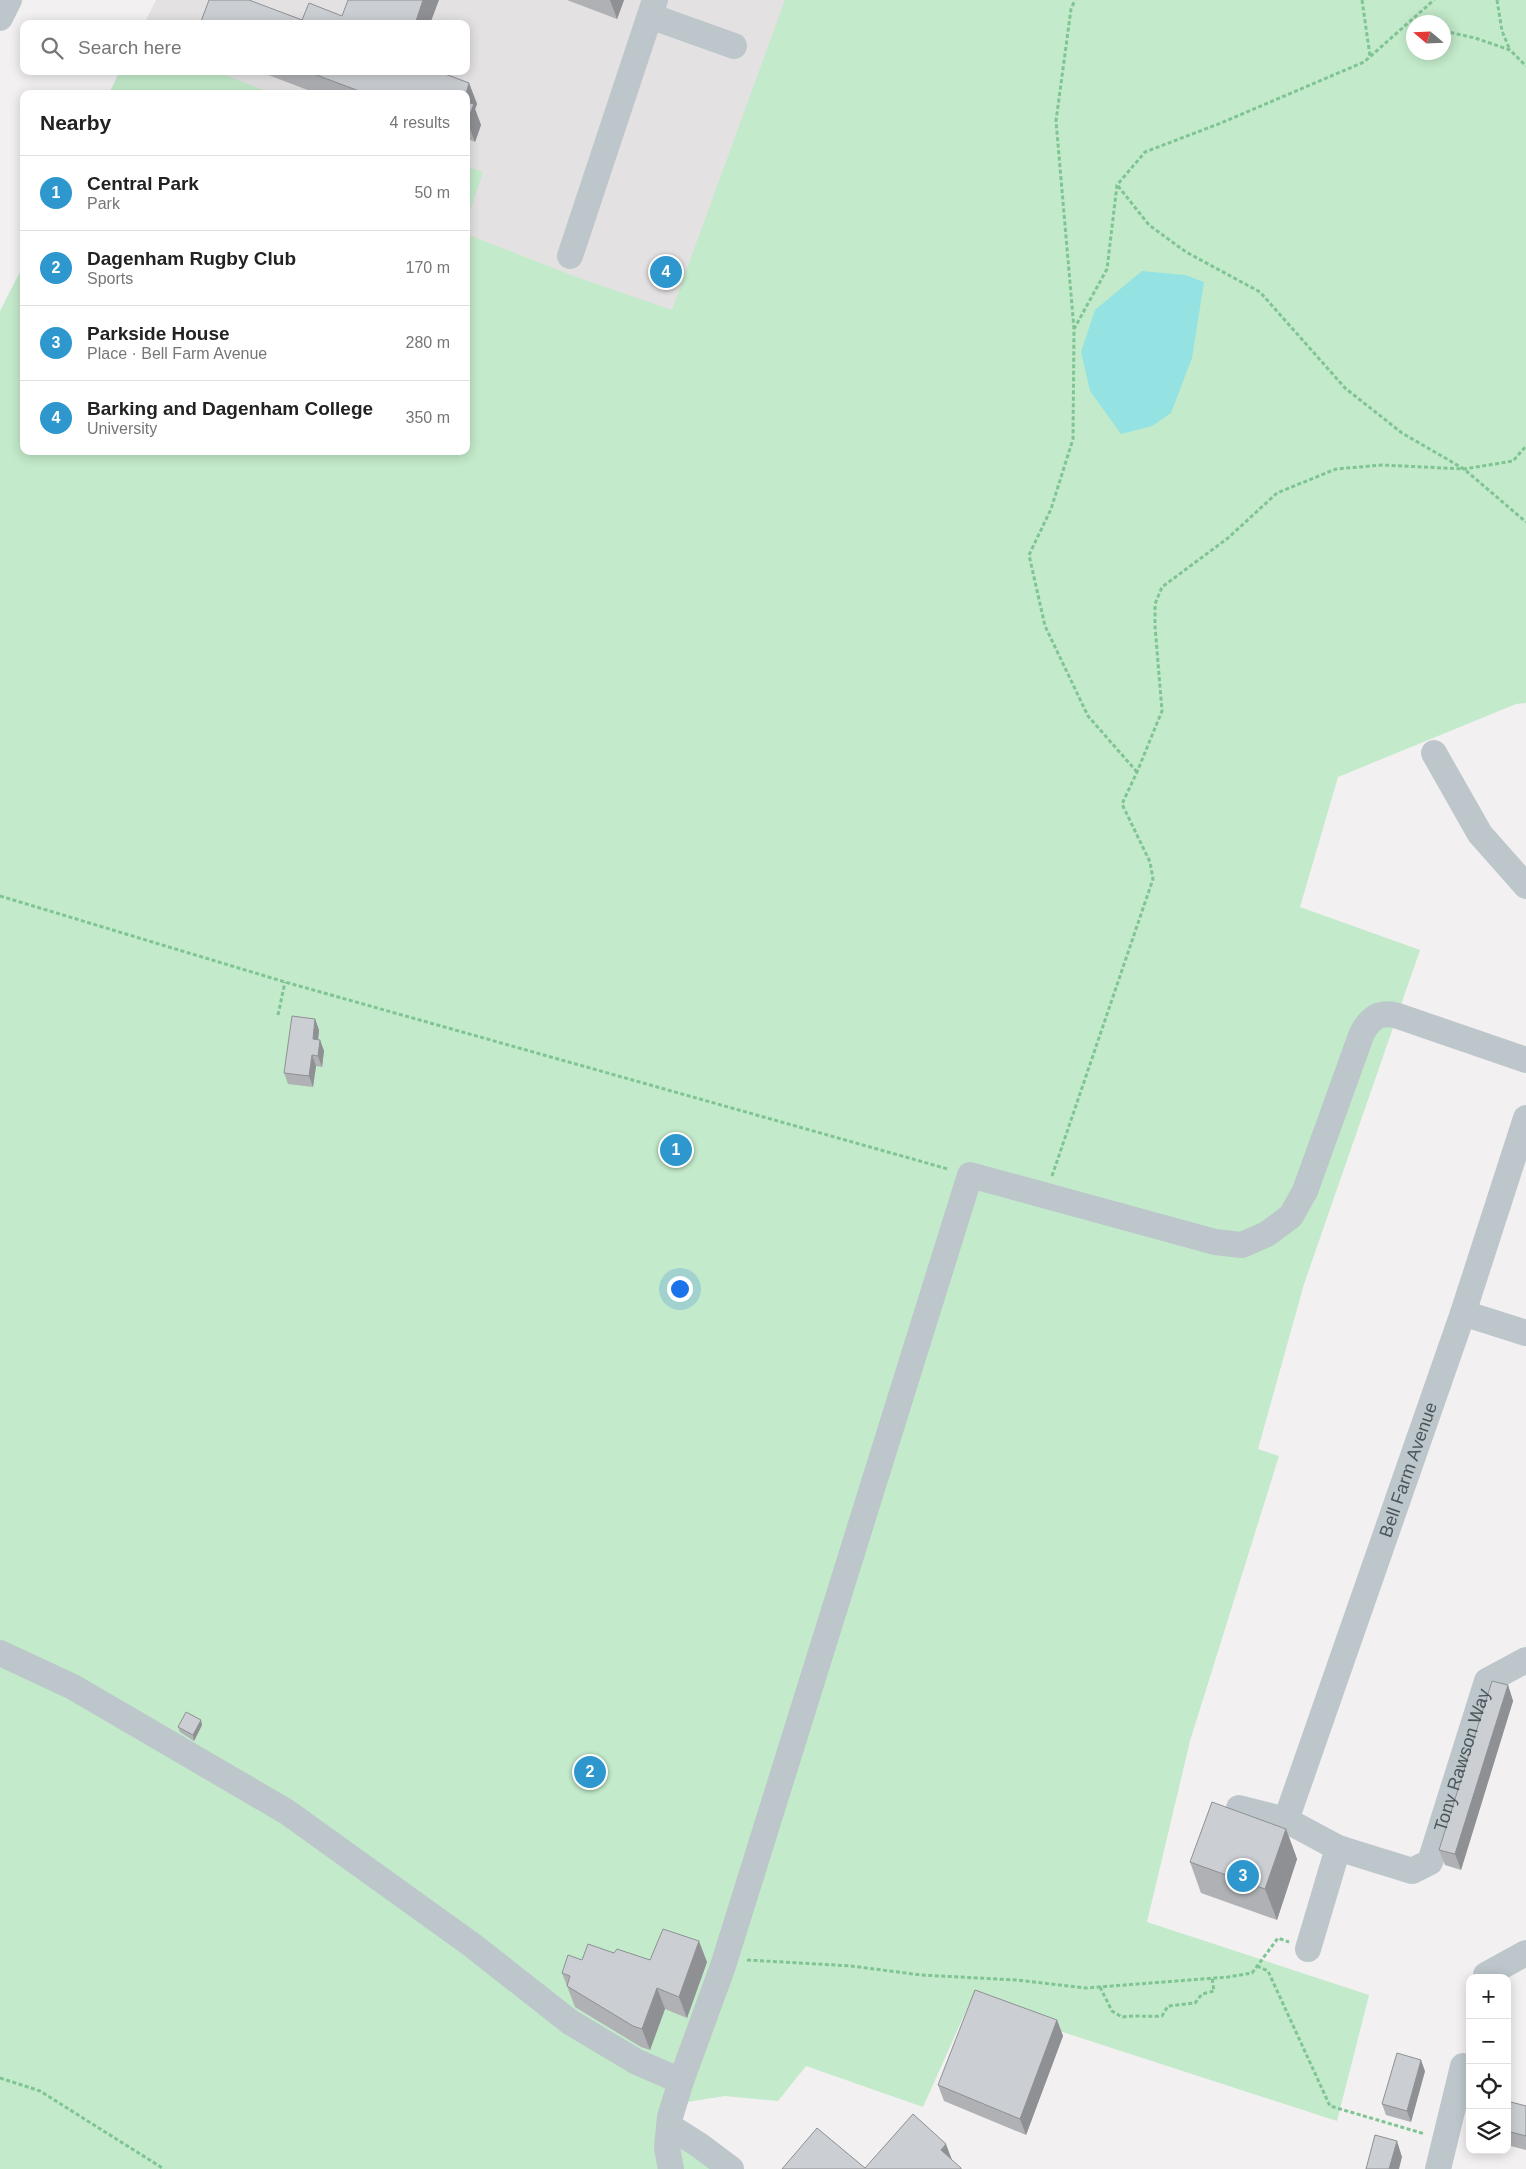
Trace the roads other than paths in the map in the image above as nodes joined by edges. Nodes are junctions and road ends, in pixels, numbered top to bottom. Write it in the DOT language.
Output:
graph roads {
  1 [pos="9,0"];
  2 [pos="653,8"];
  3 [pos="0,18"];
  4 [pos="734,46"];
  5 [pos="570,256"];
  6 [pos="1434,753"];
  7 [pos="1525,883"];
  8 [pos="1526,1060"];
  9 [pos="1526,1118"];
  10 [pos="1463,1312"];
  11 [pos="1526,1333"];
  12 [pos="0,1653"];
  13 [pos="1526,1660"];
  14 [pos="1239,1808"];
  15 [pos="1286,1820"];
  16 [pos="1338,1848"];
  17 [pos="1308,1949"];
  18 [pos="1526,1953"];
  19 [pos="1488,1974"];
  20 [pos="1463,2066"];
  21 [pos="681,2081"];
  22 [pos="669,2126"];
  23 [pos="1444,2161"];
  24 [pos="671,2169"];
  25 [pos="731,2169"];
  1 -- 3 [label="street"];
  2 -- 4 [label="street"];
  2 -- 5 [label="street"];
  6 -- 7 [label="street"];
  8 -- 21 [label="street"];
  9 -- 10 [label="street, Bell Farm Avenue"];
  10 -- 11 [label="street"];
  10 -- 15 [label="street, Bell Farm Avenue"];
  12 -- 21 [label="street"];
  13 -- 16 [label="street, Tony Rawson Way"];
  14 -- 15 [label="street"];
  15 -- 16 [label="street"];
  16 -- 17 [label="street"];
  18 -- 19 [label="street"];
  20 -- 23 [label="street"];
  21 -- 22 [label="street"];
  22 -- 24 [label="street"];
  22 -- 25 [label="street"];
}
